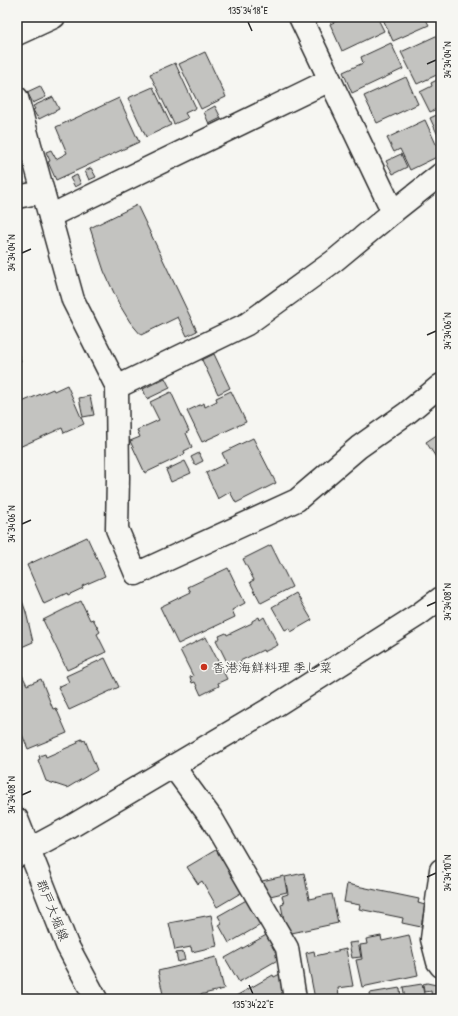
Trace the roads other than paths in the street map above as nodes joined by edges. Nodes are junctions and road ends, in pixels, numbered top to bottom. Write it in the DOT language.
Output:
graph roads {
  1 [pos="54,17"];
  2 [pos="300,17"];
  3 [pos="17,34"];
  4 [pos="330,80"];
  5 [pos="17,98"];
  6 [pos="441,174"];
  7 [pos="44,192"];
  8 [pos="17,197"];
  9 [pos="393,212"];
  10 [pos="50,216"];
  11 [pos="441,385"];
  12 [pos="117,387"];
  13 [pos="438,605"];
  14 [pos="173,766"];
  15 [pos="17,819"];
  16 [pos="23,853"];
  17 [pos="441,870"];
  18 [pos="441,966"];
  19 [pos="96,999"];
  20 [pos="295,999"];
  1 -- 3 [label="street"];
  2 -- 4 [label="street"];
  4 -- 9 [label="street"];
  4 -- 10 [label="street"];
  5 -- 7 [label="street"];
  6 -- 9 [label="street"];
  7 -- 8 [label="street"];
  7 -- 10 [label="street"];
  9 -- 12 [label="street"];
  10 -- 12 [label="street"];
  11 -- 12 [label="street"];
  13 -- 14 [label="street"];
  14 -- 16 [label="street"];
  14 -- 20 [label="street"];
  15 -- 16 [label="street, 郡戸大堀線"];
  16 -- 19 [label="street, 郡戸大堀線"];
  17 -- 18 [label="street"];
}
